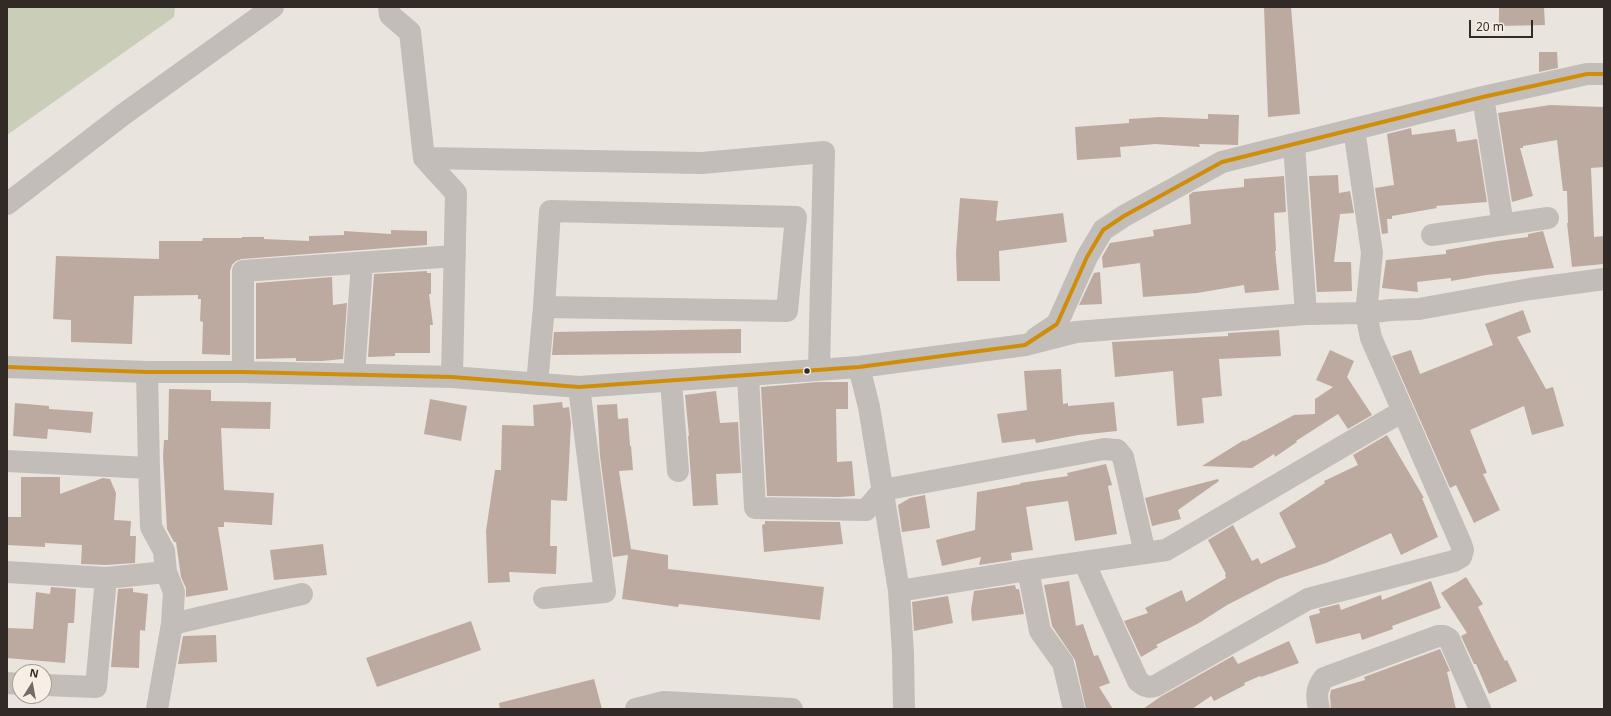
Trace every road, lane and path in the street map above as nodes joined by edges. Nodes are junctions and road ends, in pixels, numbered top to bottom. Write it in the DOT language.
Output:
graph roads {
  1 [pos="273,7"];
  2 [pos="389,7"];
  3 [pos="1604,74"];
  4 [pos="1483,97"];
  5 [pos="1354,129"];
  6 [pos="1294,145"];
  7 [pos="424,158"];
  8 [pos="7,204"];
  9 [pos="1548,218"];
  10 [pos="1503,225"];
  11 [pos="1432,235"];
  12 [pos="455,256"];
  13 [pos="362,263"];
  14 [pos="1604,279"];
  15 [pos="544,307"];
  16 [pos="1366,313"];
  17 [pos="1306,314"];
  18 [pos="1025,345"];
  19 [pos="7,367"];
  20 [pos="859,367"];
  21 [pos="819,370"];
  22 [pos="147,372"];
  23 [pos="243,372"];
  24 [pos="354,375"];
  25 [pos="748,375"];
  26 [pos="452,377"];
  27 [pos="671,381"];
  28 [pos="537,384"];
  29 [pos="579,387"];
  30 [pos="1402,411"];
  31 [pos="7,461"];
  32 [pos="149,468"];
  33 [pos="678,471"];
  34 [pos="882,490"];
  35 [pos="1145,553"];
  36 [pos="1084,562"];
  37 [pos="1028,570"];
  38 [pos="7,572"];
  39 [pos="166,572"];
  40 [pos="106,578"];
  41 [pos="899,591"];
  42 [pos="302,594"];
  43 [pos="544,598"];
  44 [pos="172,624"];
  45 [pos="52,685"];
  46 [pos="158,709"];
  47 [pos="636,709"];
  48 [pos="792,709"];
  49 [pos="904,709"];
  50 [pos="1074,709"];
  51 [pos="1319,709"];
  52 [pos="1480,709"];
  1 -- 8 [label="street"];
  2 -- 7 [label="street"];
  3 -- 4 [label="street"];
  4 -- 5 [label="street"];
  4 -- 10 [label="street"];
  5 -- 6 [label="street"];
  5 -- 16 [label="street"];
  6 -- 17 [label="street"];
  6 -- 18 [label="street"];
  7 -- 12 [label="street"];
  7 -- 21 [label="street"];
  9 -- 10 [label="street"];
  10 -- 11 [label="street"];
  12 -- 13 [label="street"];
  12 -- 26 [label="street"];
  13 -- 23 [label="street"];
  13 -- 24 [label="street"];
  14 -- 16 [label="street"];
  15 -- 15 [label="street"];
  15 -- 28 [label="street"];
  16 -- 17 [label="street"];
  16 -- 30 [label="street"];
  17 -- 18 [label="street"];
  18 -- 20 [label="street"];
  19 -- 22 [label="street"];
  20 -- 21 [label="street"];
  20 -- 34 [label="street"];
  21 -- 25 [label="street"];
  22 -- 23 [label="street"];
  22 -- 32 [label="street"];
  23 -- 24 [label="street"];
  24 -- 26 [label="street"];
  25 -- 27 [label="street"];
  25 -- 34 [label="street"];
  26 -- 28 [label="street"];
  27 -- 29 [label="street"];
  27 -- 33 [label="street"];
  28 -- 29 [label="street"];
  29 -- 43 [label="street"];
  30 -- 35 [label="street"];
  30 -- 36 [label="street"];
  31 -- 32 [label="street"];
  32 -- 39 [label="street"];
  34 -- 35 [label="street"];
  34 -- 41 [label="street"];
  35 -- 36 [label="street"];
  36 -- 37 [label="street"];
  37 -- 41 [label="street"];
  37 -- 50 [label="street"];
  38 -- 40 [label="street"];
  39 -- 40 [label="street"];
  39 -- 44 [label="street"];
  40 -- 45 [label="street"];
  41 -- 49 [label="street"];
  42 -- 44 [label="street"];
  44 -- 46 [label="street"];
  47 -- 48 [label="street"];
  51 -- 52 [label="street"];
}
